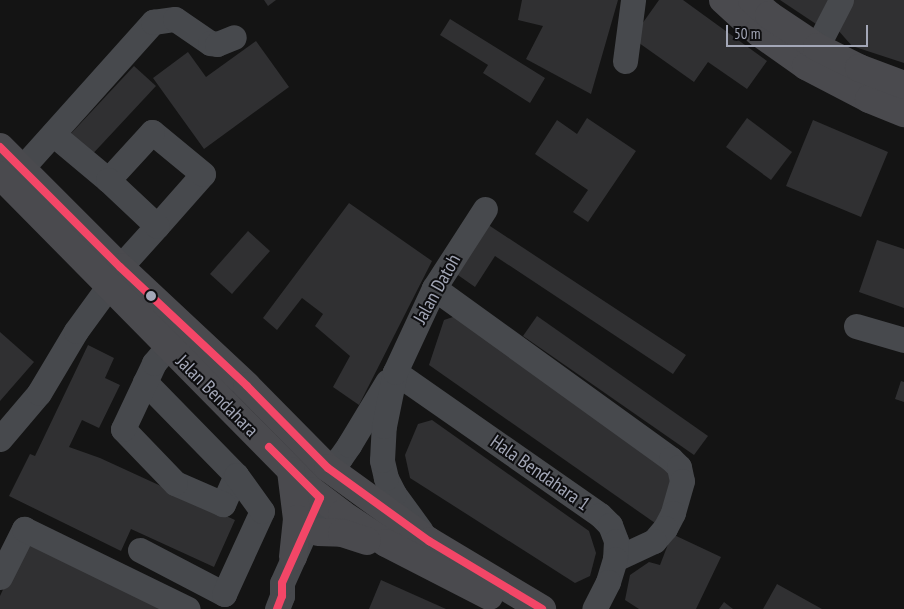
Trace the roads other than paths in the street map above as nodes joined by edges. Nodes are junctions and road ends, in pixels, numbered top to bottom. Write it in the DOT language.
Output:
graph roads {
  1 [pos="633,0"];
  2 [pos="722,0"];
  3 [pos="752,0"];
  4 [pos="841,0"];
  5 [pos="234,38"];
  6 [pos="812,56"];
  7 [pos="625,61"];
  8 [pos="904,85"];
  9 [pos="904,113"];
  10 [pos="53,134"];
  11 [pos="0,148"];
  12 [pos="10,172"];
  13 [pos="108,180"];
  14 [pos="485,209"];
  15 [pos="157,226"];
  16 [pos="114,277"];
  17 [pos="434,288"];
  18 [pos="856,326"];
  19 [pos="176,338"];
  20 [pos="904,340"];
  21 [pos="395,372"];
  22 [pos="145,382"];
  23 [pos="263,404"];
  24 [pos="0,439"];
  25 [pos="328,468"];
  26 [pos="291,470"];
  27 [pos="236,475"];
  28 [pos="327,500"];
  29 [pos="318,532"];
  30 [pos="419,548"];
  31 [pos="140,550"];
  32 [pos="294,557"];
  33 [pos="615,559"];
  34 [pos="0,577"];
  35 [pos="280,602"];
  36 [pos="188,609"];
  37 [pos="515,609"];
  38 [pos="542,609"];
  39 [pos="594,609"];
  1 -- 7 [label="street"];
  2 -- 6 [label="main road"];
  3 -- 6 [label="main road"];
  4 -- 6 [label="street"];
  5 -- 10 [label="street"];
  6 -- 8 [label="main road"];
  6 -- 9 [label="main road"];
  10 -- 12 [label="street"];
  10 -- 13 [label="street"];
  11 -- 12 [label="main road, Jalan Bendahara"];
  12 -- 16 [label="main road, Jalan Bendahara"];
  13 -- 15 [label="street"];
  13 -- 15 [label="street"];
  14 -- 17 [label="street, Jalan Datoh"];
  15 -- 16 [label="street"];
  16 -- 19 [label="main road, Jalan Bendahara"];
  16 -- 24 [label="street"];
  17 -- 21 [label="street, Jalan Datoh"];
  17 -- 33 [label="street"];
  18 -- 20 [label="street"];
  19 -- 22 [label="street"];
  19 -- 23 [label="main road, Jalan Bendahara"];
  19 -- 26 [label="main road, Jalan Bendahara"];
  21 -- 25 [label="street, Jalan Datoh"];
  21 -- 30 [label="street, Jalan Datoh"];
  21 -- 33 [label="street, Hala Bendahara 1"];
  22 -- 27 [label="street"];
  22 -- 27 [label="street"];
  23 -- 25 [label="main road, Jalan Bendahara"];
  23 -- 28 [label="main road"];
  25 -- 30 [label="main road, Jalan Bendahara"];
  26 -- 28 [label="main road, Jalan Bendahara"];
  26 -- 32 [label="main road"];
  27 -- 31 [label="street"];
  28 -- 29 [label="street"];
  28 -- 30 [label="main road"];
  28 -- 32 [label="street"];
  29 -- 30 [label="main road"];
  29 -- 35 [label="street"];
  30 -- 37 [label="main road, Jalan Bendahara"];
  30 -- 38 [label="main road, Jalan Bendahara"];
  32 -- 35 [label="street"];
  33 -- 39 [label="street, Hala Bendahara 1"];
  34 -- 36 [label="street"];
}
